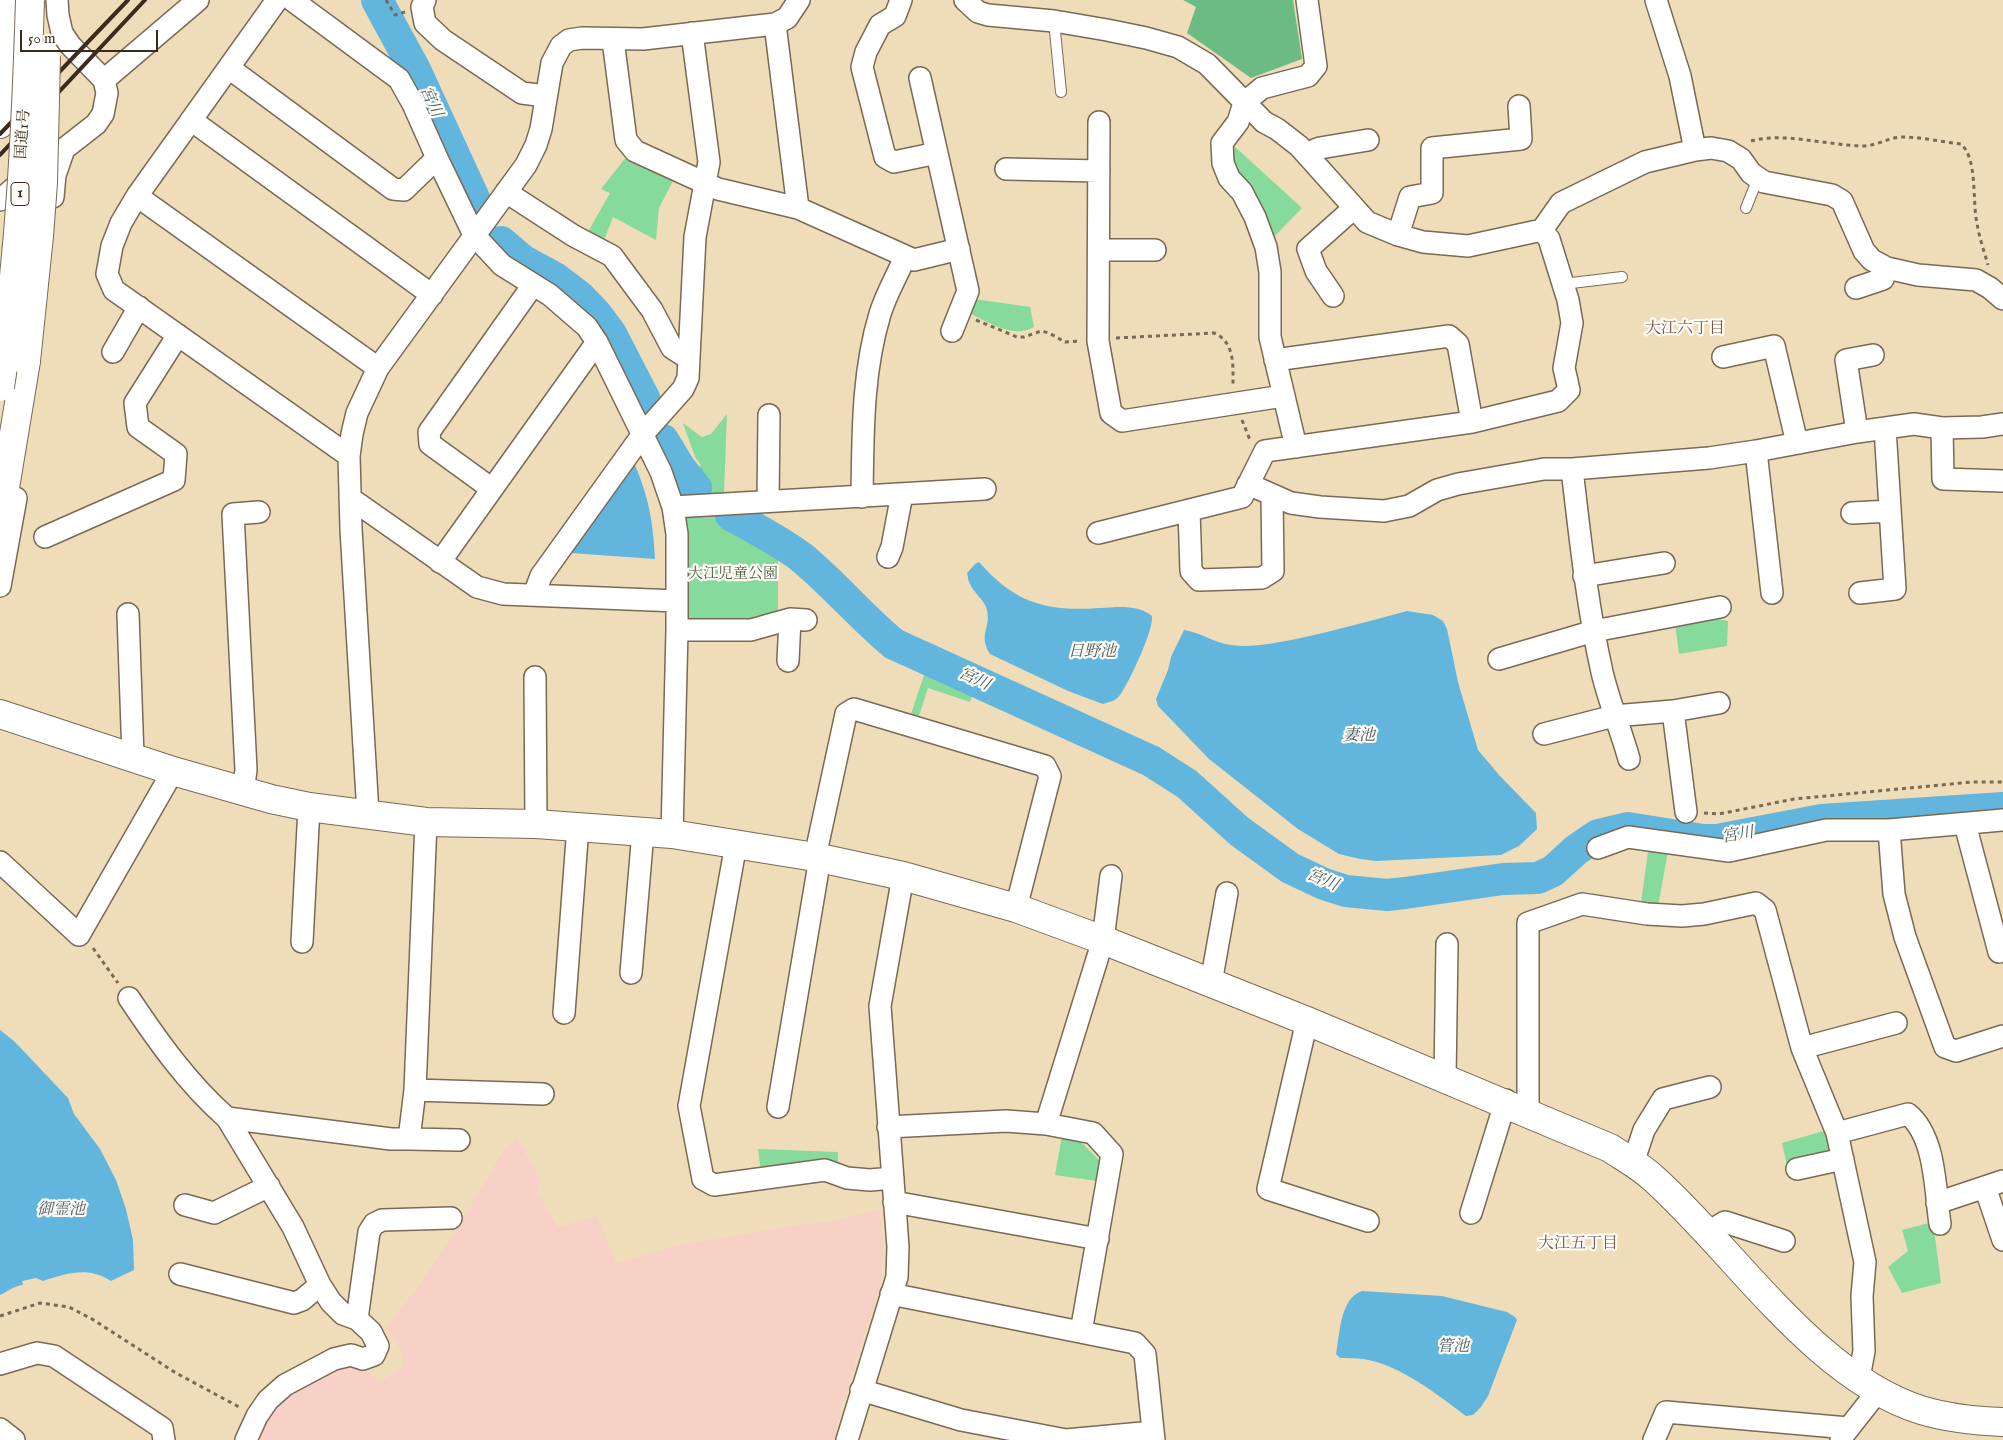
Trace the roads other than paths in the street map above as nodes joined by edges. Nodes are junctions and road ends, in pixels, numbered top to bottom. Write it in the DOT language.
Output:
graph roads {
  1 [pos="5,0"];
  2 [pos="30,0"];
  3 [pos="41,0"];
  4 [pos="57,0"];
  5 [pos="198,0"];
  6 [pos="277,0"];
  7 [pos="292,0"];
  8 [pos="425,0"];
  9 [pos="799,0"];
  10 [pos="901,0"];
  11 [pos="965,0"];
  12 [pos="1307,0"];
  13 [pos="1656,0"];
  14 [pos="1054,21"];
  15 [pos="776,24"];
  16 [pos="692,33"];
  17 [pos="614,40"];
  18 [pos="228,68"];
  19 [pos="920,78"];
  20 [pos="104,80"];
  21 [pos="1061,92"];
  22 [pos="546,96"];
  23 [pos="1244,103"];
  24 [pos="1520,106"];
  25 [pos="191,120"];
  26 [pos="1099,122"];
  27 [pos="0,124"];
  28 [pos="1368,140"];
  29 [pos="64,149"];
  30 [pos="1695,150"];
  31 [pos="937,153"];
  32 [pos="1307,153"];
  33 [pos="436,158"];
  34 [pos="1006,170"];
  35 [pos="1099,171"];
  36 [pos="1758,178"];
  37 [pos="705,183"];
  38 [pos="506,192"];
  39 [pos="137,196"];
  40 [pos="0,200"];
  41 [pos="798,208"];
  42 [pos="1354,208"];
  43 [pos="1746,208"];
  44 [pos="1542,230"];
  45 [pos="474,235"];
  46 [pos="1398,235"];
  47 [pos="959,250"];
  48 [pos="1098,250"];
  49 [pos="1155,250"];
  50 [pos="905,257"];
  51 [pos="1887,268"];
  52 [pos="1622,278"];
  53 [pos="1563,284"];
  54 [pos="533,285"];
  55 [pos="1856,288"];
  56 [pos="1997,293"];
  57 [pos="432,295"];
  58 [pos="1333,296"];
  59 [pos="139,307"];
  60 [pos="955,322"];
  61 [pos="178,335"];
  62 [pos="597,342"];
  63 [pos="113,352"];
  64 [pos="1873,355"];
  65 [pos="1723,356"];
  66 [pos="689,359"];
  67 [pos="1275,360"];
  68 [pos="378,368"];
  69 [pos="0,386"];
  70 [pos="1283,396"];
  71 [pos="769,415"];
  72 [pos="1472,422"];
  73 [pos="2003,424"];
  74 [pos="1885,428"];
  75 [pos="1942,428"];
  76 [pos="1857,432"];
  77 [pos="643,434"];
  78 [pos="1797,443"];
  79 [pos="1296,447"];
  80 [pos="1756,451"];
  81 [pos="349,456"];
  82 [pos="1572,469"];
  83 [pos="2003,481"];
  84 [pos="1248,484"];
  85 [pos="492,489"];
  86 [pos="985,489"];
  87 [pos="902,494"];
  88 [pos="1272,496"];
  89 [pos="862,497"];
  90 [pos="350,498"];
  91 [pos="768,501"];
  92 [pos="673,506"];
  93 [pos="1189,510"];
  94 [pos="1890,510"];
  95 [pos="259,512"];
  96 [pos="1852,513"];
  97 [pos="0,518"];
  98 [pos="1098,533"];
  99 [pos="45,537"];
  100 [pos="888,557"];
  101 [pos="440,562"];
  102 [pos="1664,563"];
  103 [pos="1584,576"];
  104 [pos="0,586"];
  105 [pos="1772,593"];
  106 [pos="1860,593"];
  107 [pos="534,595"];
  108 [pos="677,601"];
  109 [pos="1720,607"];
  110 [pos="128,614"];
  111 [pos="677,630"];
  112 [pos="1594,631"];
  113 [pos="1499,659"];
  114 [pos="788,661"];
  115 [pos="535,677"];
  116 [pos="1719,703"];
  117 [pos="1673,711"];
  118 [pos="0,714"];
  119 [pos="1614,716"];
  120 [pos="1544,734"];
  121 [pos="133,757"];
  122 [pos="1629,760"];
  123 [pos="173,770"];
  124 [pos="243,792"];
  125 [pos="309,807"];
  126 [pos="1686,812"];
  127 [pos="368,814"];
  128 [pos="2003,820"];
  129 [pos="426,822"];
  130 [pos="536,824"];
  131 [pos="1965,824"];
  132 [pos="578,826"];
  133 [pos="1889,830"];
  134 [pos="643,832"];
  135 [pos="672,834"];
  136 [pos="736,844"];
  137 [pos="1598,848"];
  138 [pos="818,858"];
  139 [pos="0,862"];
  140 [pos="903,876"];
  141 [pos="1111,876"];
  142 [pos="1227,893"];
  143 [pos="1995,904"];
  144 [pos="1016,908"];
  145 [pos="1103,940"];
  146 [pos="302,942"];
  147 [pos="1447,944"];
  148 [pos="1999,952"];
  149 [pos="631,973"];
  150 [pos="1211,982"];
  151 [pos="129,998"];
  152 [pos="564,1014"];
  153 [pos="1307,1021"];
  154 [pos="1896,1024"];
  155 [pos="2003,1036"];
  156 [pos="1802,1048"];
  157 [pos="1445,1078"];
  158 [pos="1710,1087"];
  159 [pos="415,1090"];
  160 [pos="543,1094"];
  161 [pos="1513,1106"];
  162 [pos="778,1107"];
  163 [pos="227,1118"];
  164 [pos="1046,1124"];
  165 [pos="888,1127"];
  166 [pos="1838,1133"];
  167 [pos="409,1139"];
  168 [pos="459,1140"];
  169 [pos="1843,1159"];
  170 [pos="1633,1163"];
  171 [pos="1797,1169"];
  172 [pos="893,1178"];
  173 [pos="1994,1184"];
  174 [pos="269,1186"];
  175 [pos="894,1202"];
  176 [pos="185,1205"];
  177 [pos="1471,1213"];
  178 [pos="451,1218"];
  179 [pos="1368,1221"];
  180 [pos="1707,1233"];
  181 [pos="1098,1238"];
  182 [pos="2003,1240"];
  183 [pos="1784,1241"];
  184 [pos="180,1274"];
  185 [pos="320,1285"];
  186 [pos="891,1294"];
  187 [pos="357,1319"];
  188 [pos="1081,1332"];
  189 [pos="0,1364"];
  190 [pos="1869,1385"];
  191 [pos="861,1390"];
  192 [pos="2003,1422"];
  193 [pos="0,1429"];
  194 [pos="1154,1436"];
  195 [pos="1844,1436"];
  196 [pos="14,1440"];
  197 [pos="164,1440"];
  198 [pos="246,1440"];
  199 [pos="846,1440"];
  200 [pos="1654,1440"];
  1 -- 27 [label="main road, 国道1号"];
  2 -- 69 [label="main road, 国道1号 / 1, bridge"];
  3 -- 97 [label="main road, bridge"];
  4 -- 20 [label="street"];
  5 -- 20 [label="street"];
  6 -- 18 [label="street"];
  7 -- 33 [label="street"];
  8 -- 22 [label="street"];
  9 -- 15 [label="street"];
  10 -- 31 [label="street"];
  11 -- 14 [label="street"];
  12 -- 23 [label="street"];
  13 -- 30 [label="street"];
  14 -- 21 [label="lane"];
  14 -- 23 [label="street"];
  15 -- 16 [label="street"];
  15 -- 41 [label="street"];
  16 -- 17 [label="street"];
  16 -- 37 [label="street"];
  17 -- 22 [label="street"];
  17 -- 37 [label="street"];
  18 -- 25 [label="street"];
  18 -- 33 [label="street"];
  19 -- 31 [label="street"];
  20 -- 29 [label="street"];
  22 -- 38 [label="street"];
  23 -- 32 [label="street"];
  23 -- 67 [label="street"];
  24 -- 46 [label="street"];
  25 -- 39 [label="street"];
  25 -- 57 [label="street"];
  26 -- 35 [label="street"];
  28 -- 32 [label="street"];
  29 -- 40 [label="street"];
  29 -- 104 [label="street"];
  30 -- 36 [label="street"];
  30 -- 44 [label="street"];
  31 -- 47 [label="street"];
  32 -- 42 [label="street"];
  33 -- 45 [label="street"];
  34 -- 35 [label="street"];
  35 -- 48 [label="street"];
  36 -- 43 [label="lane"];
  36 -- 51 [label="street"];
  37 -- 41 [label="street"];
  37 -- 66 [label="street"];
  38 -- 45 [label="street"];
  38 -- 66 [label="street"];
  39 -- 59 [label="street"];
  39 -- 68 [label="street"];
  41 -- 50 [label="street"];
  42 -- 46 [label="street"];
  42 -- 58 [label="street"];
  44 -- 46 [label="street"];
  44 -- 53 [label="street"];
  45 -- 54 [label="street"];
  45 -- 57 [label="street"];
  47 -- 50 [label="street"];
  47 -- 60 [label="street"];
  48 -- 49 [label="street"];
  48 -- 70 [label="street"];
  50 -- 89 [label="street"];
  51 -- 55 [label="street"];
  51 -- 56 [label="street"];
  52 -- 53 [label="lane"];
  53 -- 72 [label="street"];
  54 -- 62 [label="street"];
  54 -- 85 [label="street"];
  57 -- 68 [label="street"];
  59 -- 61 [label="street"];
  59 -- 63 [label="street"];
  61 -- 81 [label="street"];
  61 -- 99 [label="street"];
  62 -- 77 [label="street"];
  62 -- 85 [label="street"];
  64 -- 76 [label="street"];
  65 -- 78 [label="street"];
  66 -- 77 [label="street"];
  67 -- 70 [label="street"];
  67 -- 72 [label="street"];
  68 -- 81 [label="street"];
  70 -- 79 [label="street"];
  71 -- 91 [label="street"];
  72 -- 79 [label="street"];
  73 -- 75 [label="street"];
  74 -- 75 [label="street"];
  74 -- 76 [label="street"];
  74 -- 94 [label="street"];
  75 -- 83 [label="street"];
  76 -- 78 [label="street"];
  77 -- 92 [label="street"];
  77 -- 107 [label="street"];
  78 -- 80 [label="street"];
  79 -- 84 [label="street"];
  80 -- 82 [label="street"];
  80 -- 105 [label="street"];
  81 -- 90 [label="street"];
  82 -- 88 [label="street"];
  82 -- 103 [label="street"];
  84 -- 88 [label="street"];
  84 -- 93 [label="street"];
  85 -- 101 [label="street"];
  86 -- 87 [label="street"];
  87 -- 89 [label="street"];
  87 -- 100 [label="street"];
  88 -- 93 [label="street"];
  89 -- 91 [label="street"];
  90 -- 101 [label="street"];
  90 -- 127 [label="street"];
  91 -- 92 [label="street"];
  92 -- 108 [label="street"];
  93 -- 98 [label="street"];
  94 -- 96 [label="street"];
  94 -- 106 [label="street"];
  95 -- 124 [label="street"];
  101 -- 107 [label="street"];
  102 -- 103 [label="street"];
  103 -- 112 [label="street"];
  107 -- 108 [label="street"];
  108 -- 111 [label="street"];
  109 -- 112 [label="street"];
  110 -- 121 [label="street"];
  111 -- 114 [label="street"];
  111 -- 135 [label="street"];
  112 -- 113 [label="street"];
  112 -- 119 [label="street"];
  115 -- 130 [label="street"];
  116 -- 117 [label="street"];
  117 -- 119 [label="street"];
  117 -- 126 [label="street"];
  118 -- 121 [label="main road"];
  119 -- 120 [label="street"];
  119 -- 122 [label="street"];
  121 -- 123 [label="main road"];
  123 -- 124 [label="main road"];
  123 -- 139 [label="street"];
  124 -- 125 [label="main road"];
  125 -- 127 [label="main road"];
  125 -- 146 [label="street"];
  127 -- 129 [label="main road"];
  128 -- 131 [label="street"];
  129 -- 130 [label="main road"];
  129 -- 159 [label="street"];
  130 -- 132 [label="main road"];
  131 -- 133 [label="street"];
  131 -- 143 [label="street"];
  132 -- 134 [label="main road"];
  132 -- 152 [label="street"];
  133 -- 137 [label="street"];
  133 -- 155 [label="street"];
  134 -- 135 [label="main road"];
  134 -- 149 [label="street"];
  135 -- 136 [label="main road"];
  136 -- 138 [label="main road"];
  136 -- 172 [label="street"];
  138 -- 140 [label="main road"];
  138 -- 144 [label="street"];
  138 -- 162 [label="street"];
  140 -- 144 [label="main road"];
  140 -- 165 [label="street"];
  141 -- 145 [label="street"];
  142 -- 150 [label="street"];
  143 -- 148 [label="street"];
  144 -- 145 [label="main road"];
  145 -- 150 [label="main road"];
  145 -- 164 [label="street"];
  147 -- 157 [label="street"];
  150 -- 153 [label="main road"];
  151 -- 163 [label="street"];
  153 -- 157 [label="main road"];
  153 -- 179 [label="street"];
  154 -- 156 [label="street"];
  156 -- 161 [label="street"];
  156 -- 166 [label="street"];
  157 -- 161 [label="main road"];
  158 -- 170 [label="street"];
  159 -- 160 [label="street"];
  159 -- 167 [label="street"];
  161 -- 170 [label="main road"];
  161 -- 177 [label="street"];
  163 -- 167 [label="street"];
  163 -- 174 [label="street"];
  164 -- 165 [label="street"];
  164 -- 181 [label="street"];
  165 -- 172 [label="street"];
  166 -- 169 [label="street"];
  166 -- 173 [label="street"];
  167 -- 168 [label="street"];
  169 -- 171 [label="street"];
  169 -- 190 [label="street"];
  170 -- 180 [label="main road"];
  172 -- 175 [label="street"];
  173 -- 182 [label="street"];
  174 -- 176 [label="street"];
  174 -- 185 [label="street"];
  175 -- 181 [label="street"];
  175 -- 186 [label="street"];
  178 -- 187 [label="street"];
  180 -- 183 [label="street"];
  180 -- 190 [label="main road"];
  181 -- 188 [label="street"];
  184 -- 185 [label="street"];
  185 -- 187 [label="street"];
  186 -- 188 [label="street"];
  186 -- 191 [label="street"];
  187 -- 198 [label="street"];
  188 -- 194 [label="street"];
  189 -- 197 [label="street"];
  190 -- 192 [label="main road"];
  190 -- 195 [label="street"];
  191 -- 194 [label="street"];
  191 -- 199 [label="street"];
  193 -- 196 [label="street"];
  195 -- 200 [label="street"];
}
